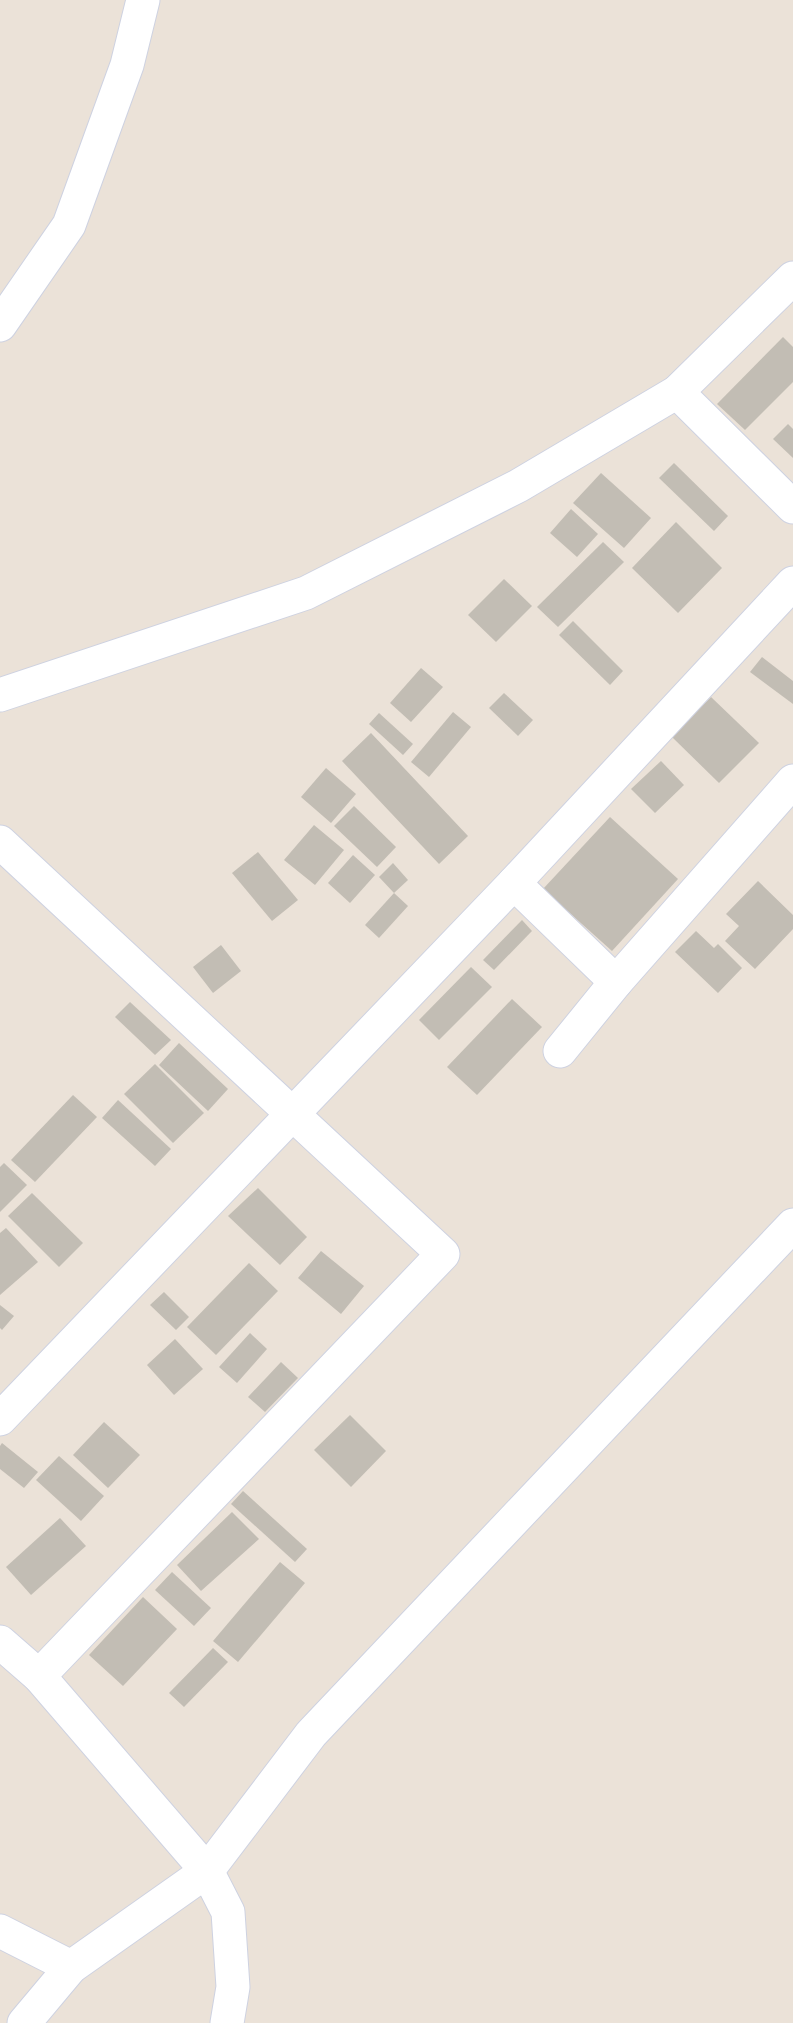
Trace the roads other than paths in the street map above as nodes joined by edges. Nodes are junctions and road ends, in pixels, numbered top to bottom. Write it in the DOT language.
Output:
graph roads {
  1 [pos="143,0"];
  2 [pos="793,278"];
  3 [pos="0,325"];
  4 [pos="677,392"];
  5 [pos="793,507"];
  6 [pos="793,583"];
  7 [pos="0,695"];
  8 [pos="793,781"];
  9 [pos="0,842"];
  10 [pos="514,883"];
  11 [pos="616,982"];
  12 [pos="560,1051"];
  13 [pos="293,1114"];
  14 [pos="793,1225"];
  15 [pos="0,1419"];
  16 [pos="0,1642"];
  17 [pos="39,1676"];
  18 [pos="207,1871"];
  19 [pos="0,1931"];
  20 [pos="71,1967"];
  21 [pos="24,2023"];
  22 [pos="227,2023"];
  1 -- 3 [label="street"];
  2 -- 4 [label="street"];
  4 -- 5 [label="street"];
  4 -- 7 [label="street"];
  6 -- 10 [label="street"];
  8 -- 11 [label="street"];
  9 -- 13 [label="street"];
  10 -- 11 [label="street"];
  10 -- 13 [label="street"];
  11 -- 12 [label="street"];
  13 -- 15 [label="street"];
  13 -- 17 [label="street"];
  14 -- 18 [label="street"];
  16 -- 17 [label="street"];
  17 -- 18 [label="street"];
  18 -- 20 [label="street"];
  18 -- 22 [label="street"];
  19 -- 20 [label="street"];
  20 -- 21 [label="street"];
}
